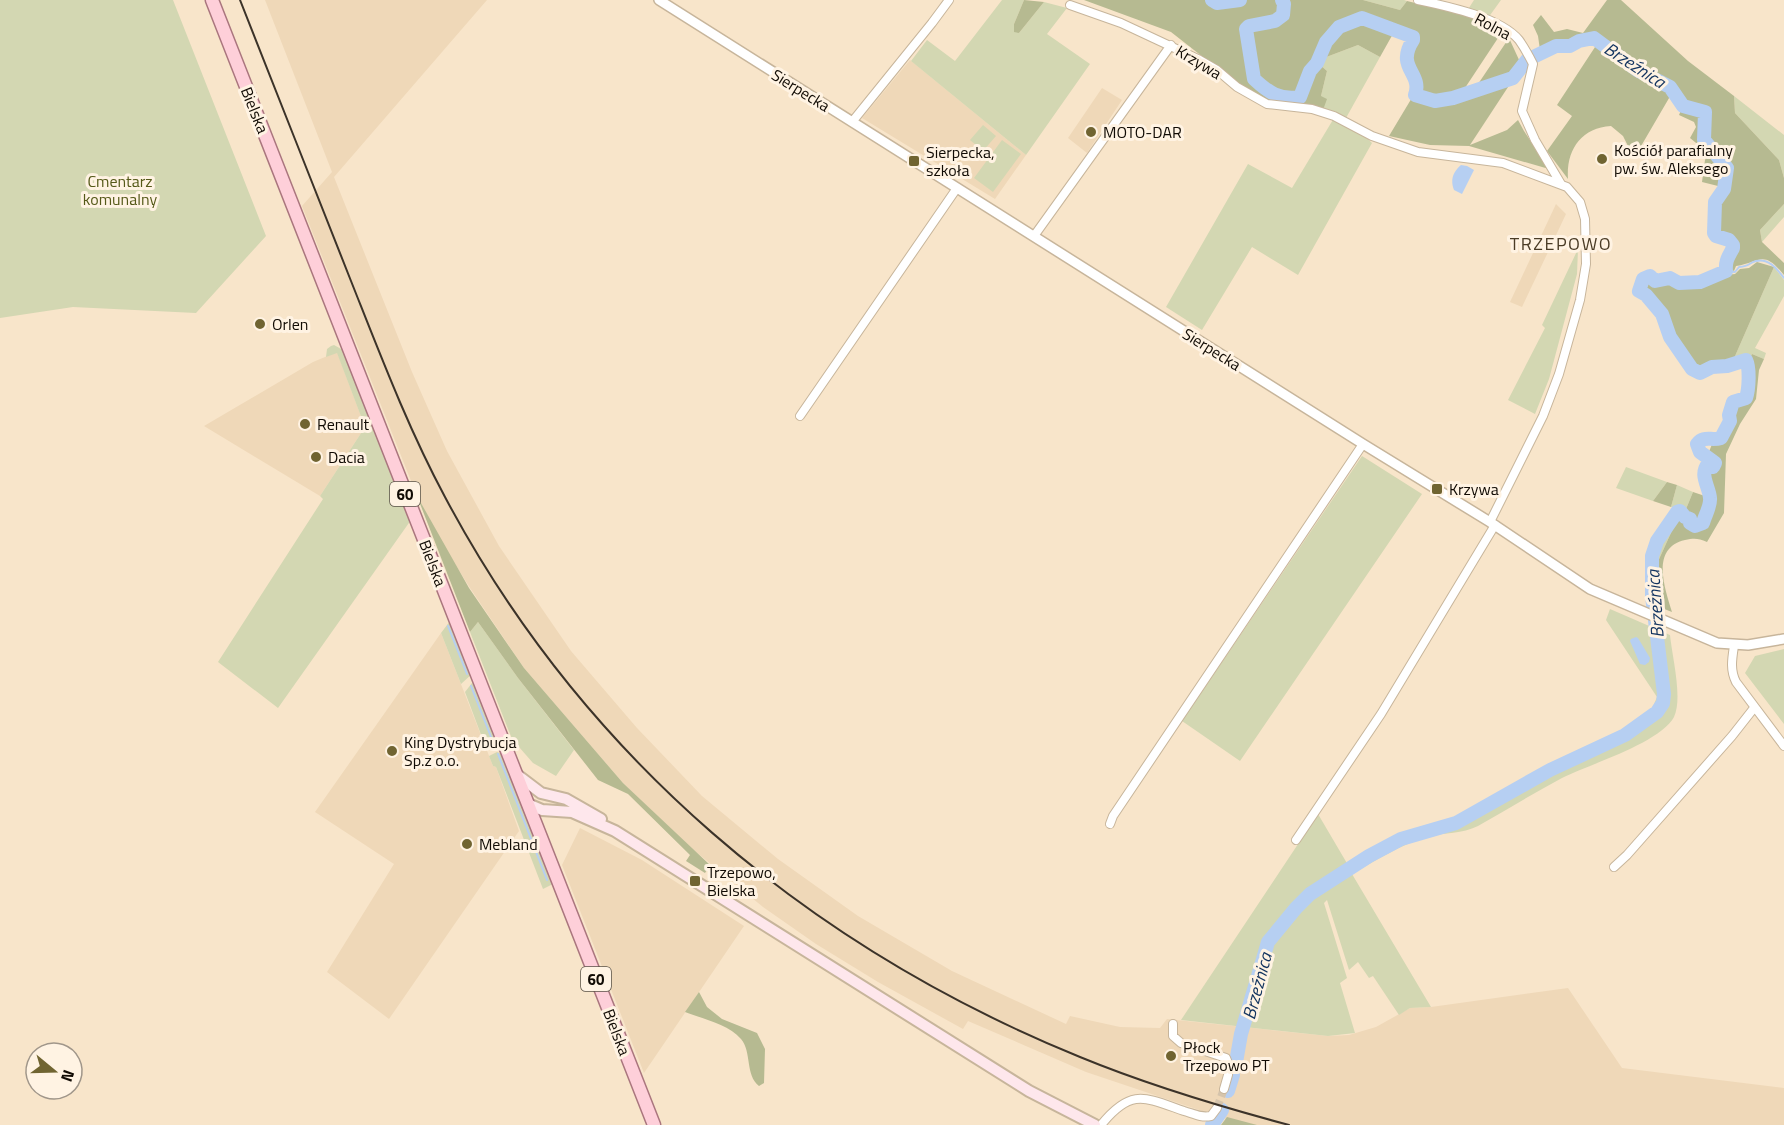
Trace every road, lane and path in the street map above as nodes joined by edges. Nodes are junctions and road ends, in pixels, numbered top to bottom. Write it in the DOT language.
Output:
graph roads {
  1 [pos="212,0"];
  2 [pos="659,0"];
  3 [pos="949,0"];
  4 [pos="1418,0"];
  5 [pos="1070,5"];
  6 [pos="1171,45"];
  7 [pos="852,122"];
  8 [pos="1561,184"];
  9 [pos="957,188"];
  10 [pos="1034,236"];
  11 [pos="800,416"];
  12 [pos="1364,444"];
  13 [pos="1493,523"];
  14 [pos="1784,639"];
  15 [pos="1734,646"];
  16 [pos="1754,708"];
  17 [pos="1784,746"];
  18 [pos="516,774"];
  19 [pos="541,793"];
  20 [pos="527,802"];
  21 [pos="553,811"];
  22 [pos="1110,824"];
  23 [pos="615,831"];
  24 [pos="539,833"];
  25 [pos="1296,840"];
  26 [pos="1614,867"];
  27 [pos="1173,1024"];
  28 [pos="1224,1089"];
  29 [pos="1218,1108"];
  30 [pos="654,1125"];
  31 [pos="1095,1125"];
  32 [pos="1101,1125"];
  1 -- 18 [label="main road, Bielska / 60"];
  2 -- 7 [label="street, Sierpecka"];
  3 -- 7 [label="street"];
  4 -- 8 [label="street, Rolna"];
  5 -- 6 [label="street, Krzywa"];
  6 -- 8 [label="street, Krzywa"];
  6 -- 10 [label="street"];
  7 -- 9 [label="street, Sierpecka"];
  8 -- 13 [label="street, Krzywa"];
  9 -- 10 [label="street, Sierpecka"];
  9 -- 11 [label="street"];
  10 -- 12 [label="street, Sierpecka"];
  12 -- 13 [label="street, Sierpecka"];
  12 -- 22 [label="street"];
  13 -- 15 [label="street, Sierpecka"];
  13 -- 25 [label="street, Krzywa"];
  14 -- 15 [label="street, Sierpecka"];
  15 -- 16 [label="street"];
  16 -- 17 [label="street"];
  16 -- 26 [label="street"];
  18 -- 19 [label="main road"];
  18 -- 20 [label="main road, Bielska / 60"];
  19 -- 20 [label="main road"];
  19 -- 23 [label="main road"];
  20 -- 21 [label="main road"];
  20 -- 24 [label="main road, Bielska / 60"];
  21 -- 23 [label="main road"];
  21 -- 24 [label="main road"];
  23 -- 31 [label="main road"];
  24 -- 30 [label="main road, Bielska / 60"];
  27 -- 28 [label="street"];
  29 -- 32 [label="street"];
}
